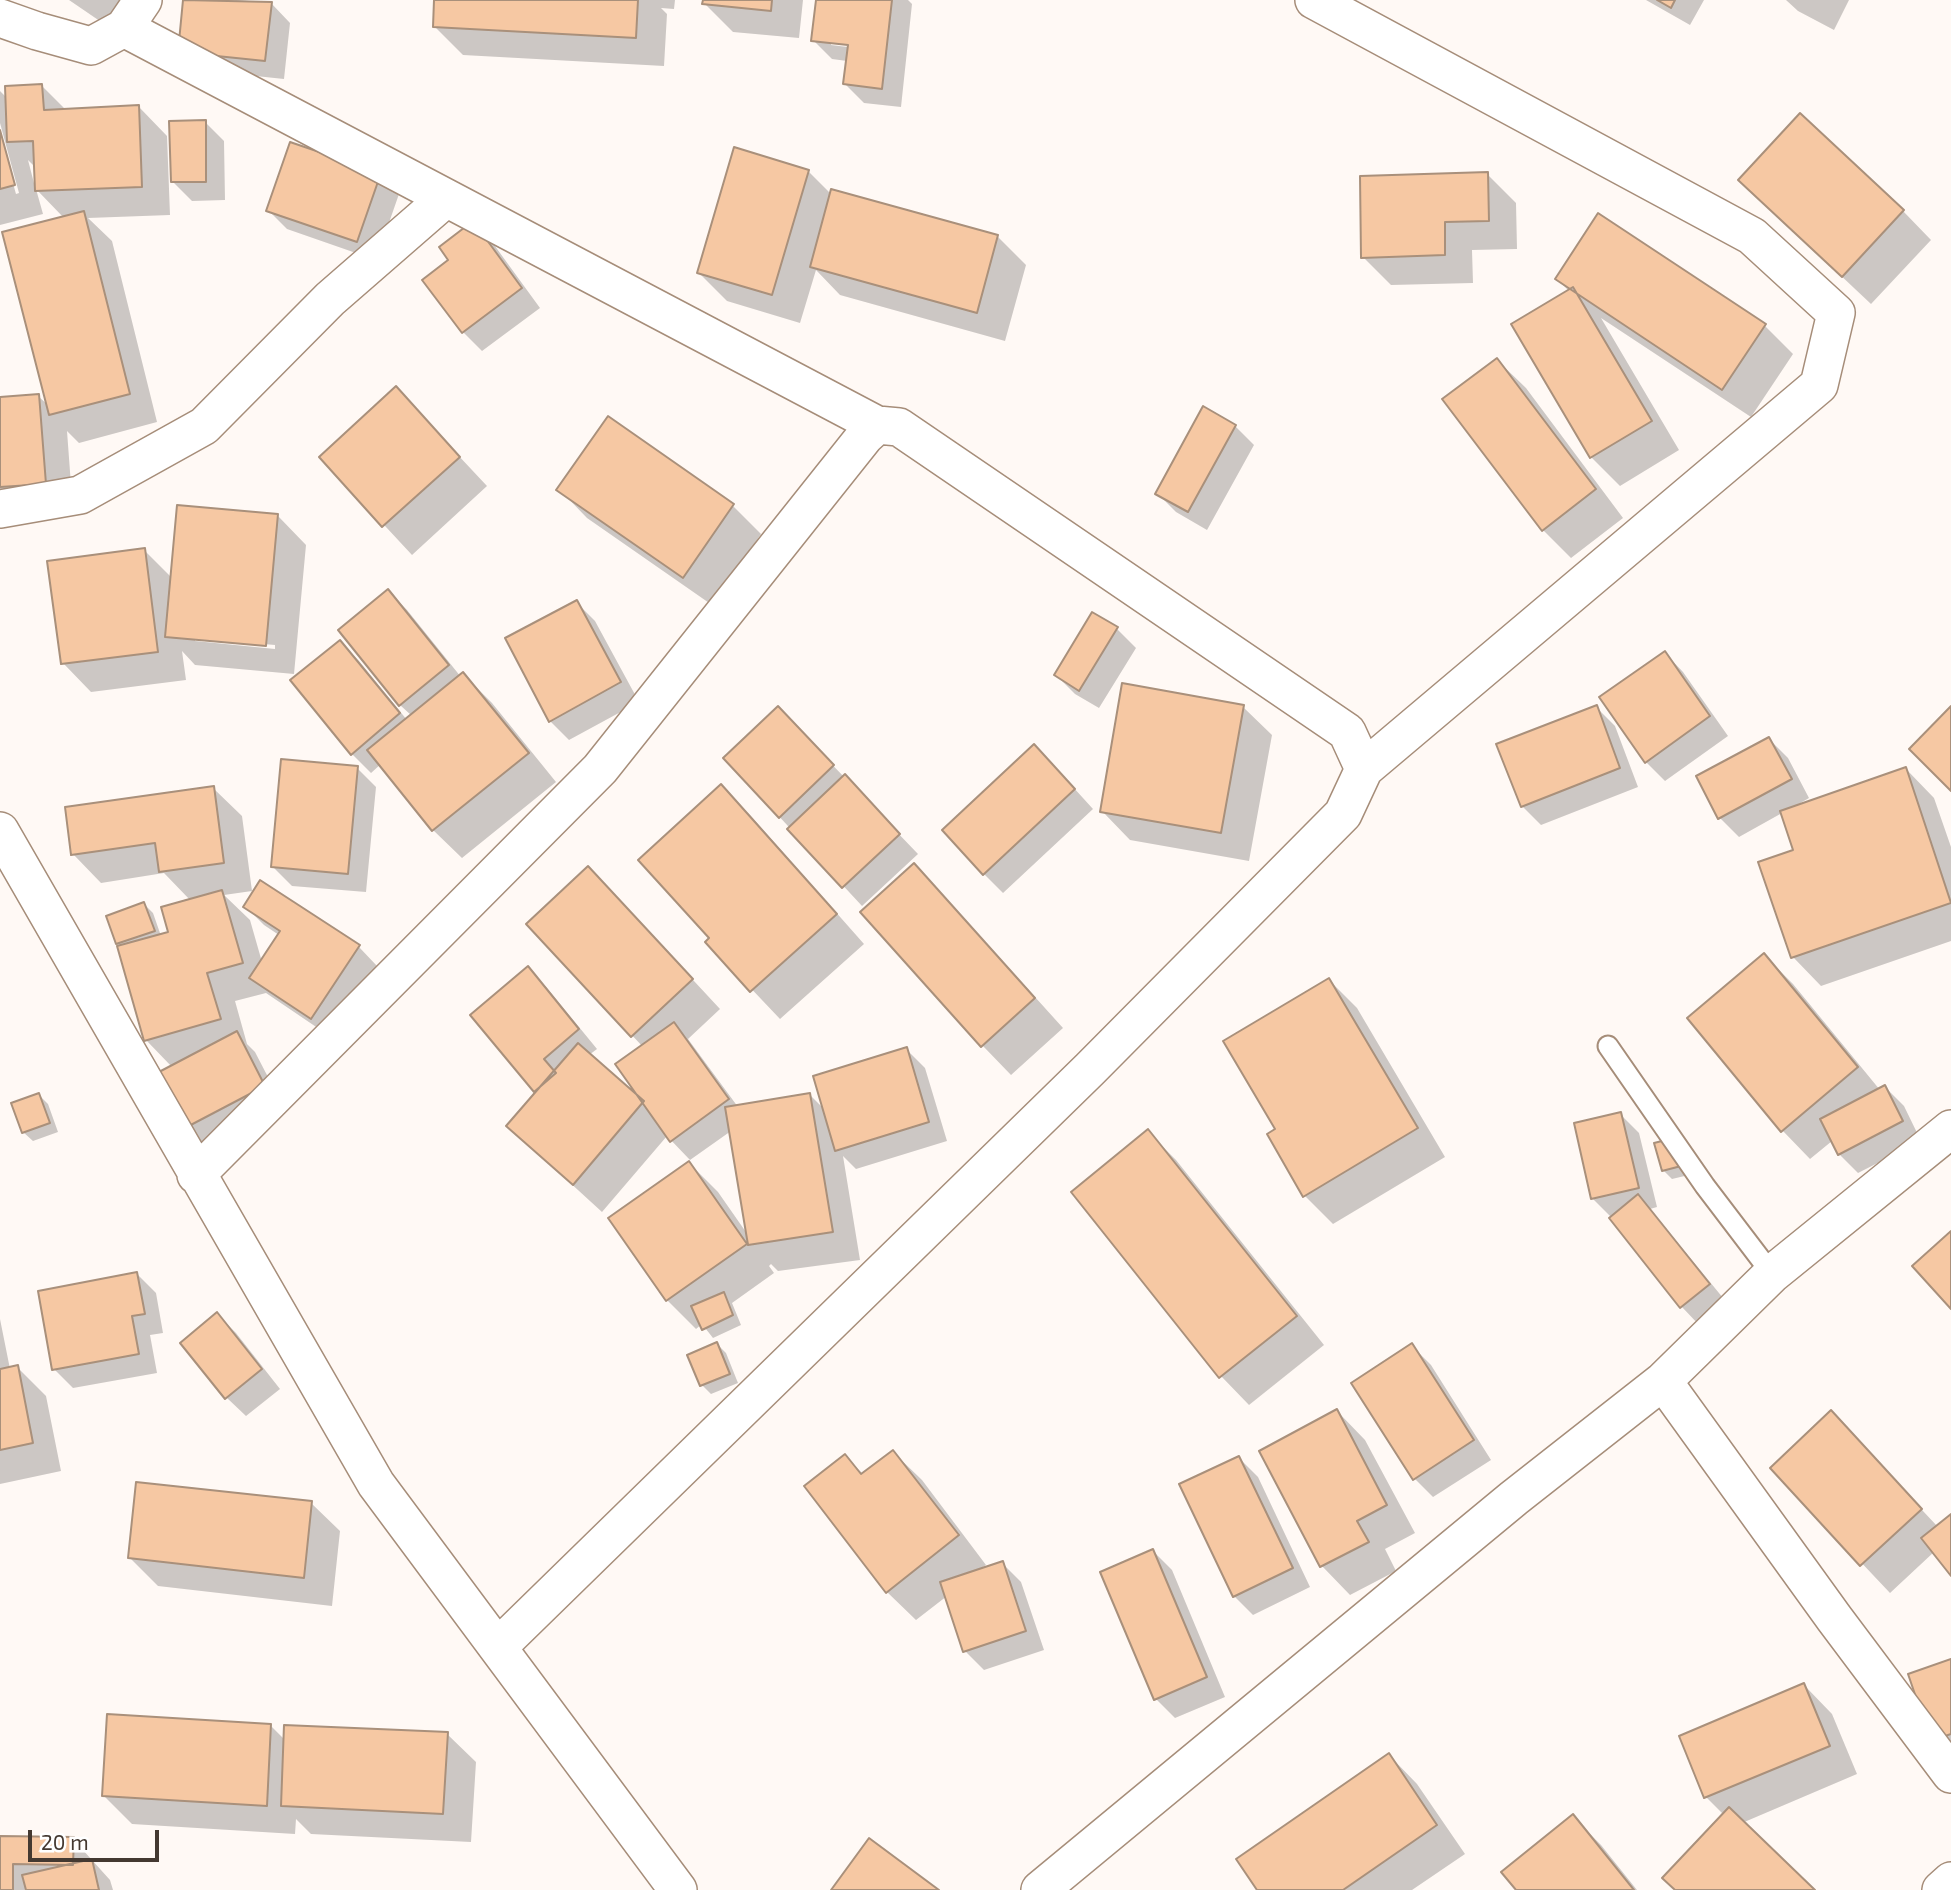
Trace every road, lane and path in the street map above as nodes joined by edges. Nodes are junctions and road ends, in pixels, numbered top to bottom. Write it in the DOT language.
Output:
graph roads {
  1 [pos="1314,0"];
  2 [pos="134,14"];
  3 [pos="0,18"];
  4 [pos="446,198"];
  5 [pos="877,425"];
  6 [pos="0,509"];
  7 [pos="1364,769"];
  8 [pos="0,831"];
  9 [pos="1608,1046"];
  10 [pos="1951,1129"];
  11 [pos="196,1175"];
  12 [pos="1772,1274"];
  13 [pos="1663,1381"];
  14 [pos="498,1647"];
  15 [pos="1951,1774"];
  16 [pos="1951,1881"];
  17 [pos="678,1890"];
  18 [pos="1040,1890"];
  19 [pos="1941,1890"];
  1 -- 7 [label="street"];
  2 -- 3 [label="street"];
  2 -- 4 [label="street"];
  4 -- 5 [label="street"];
  4 -- 6 [label="street"];
  5 -- 7 [label="street"];
  5 -- 11 [label="street"];
  7 -- 14 [label="street"];
  8 -- 11 [label="street"];
  9 -- 12 [label="lane"];
  10 -- 12 [label="street"];
  11 -- 14 [label="street"];
  12 -- 13 [label="street"];
  13 -- 15 [label="street"];
  13 -- 18 [label="street"];
  14 -- 17 [label="street"];
  16 -- 19 [label="street"];
}
